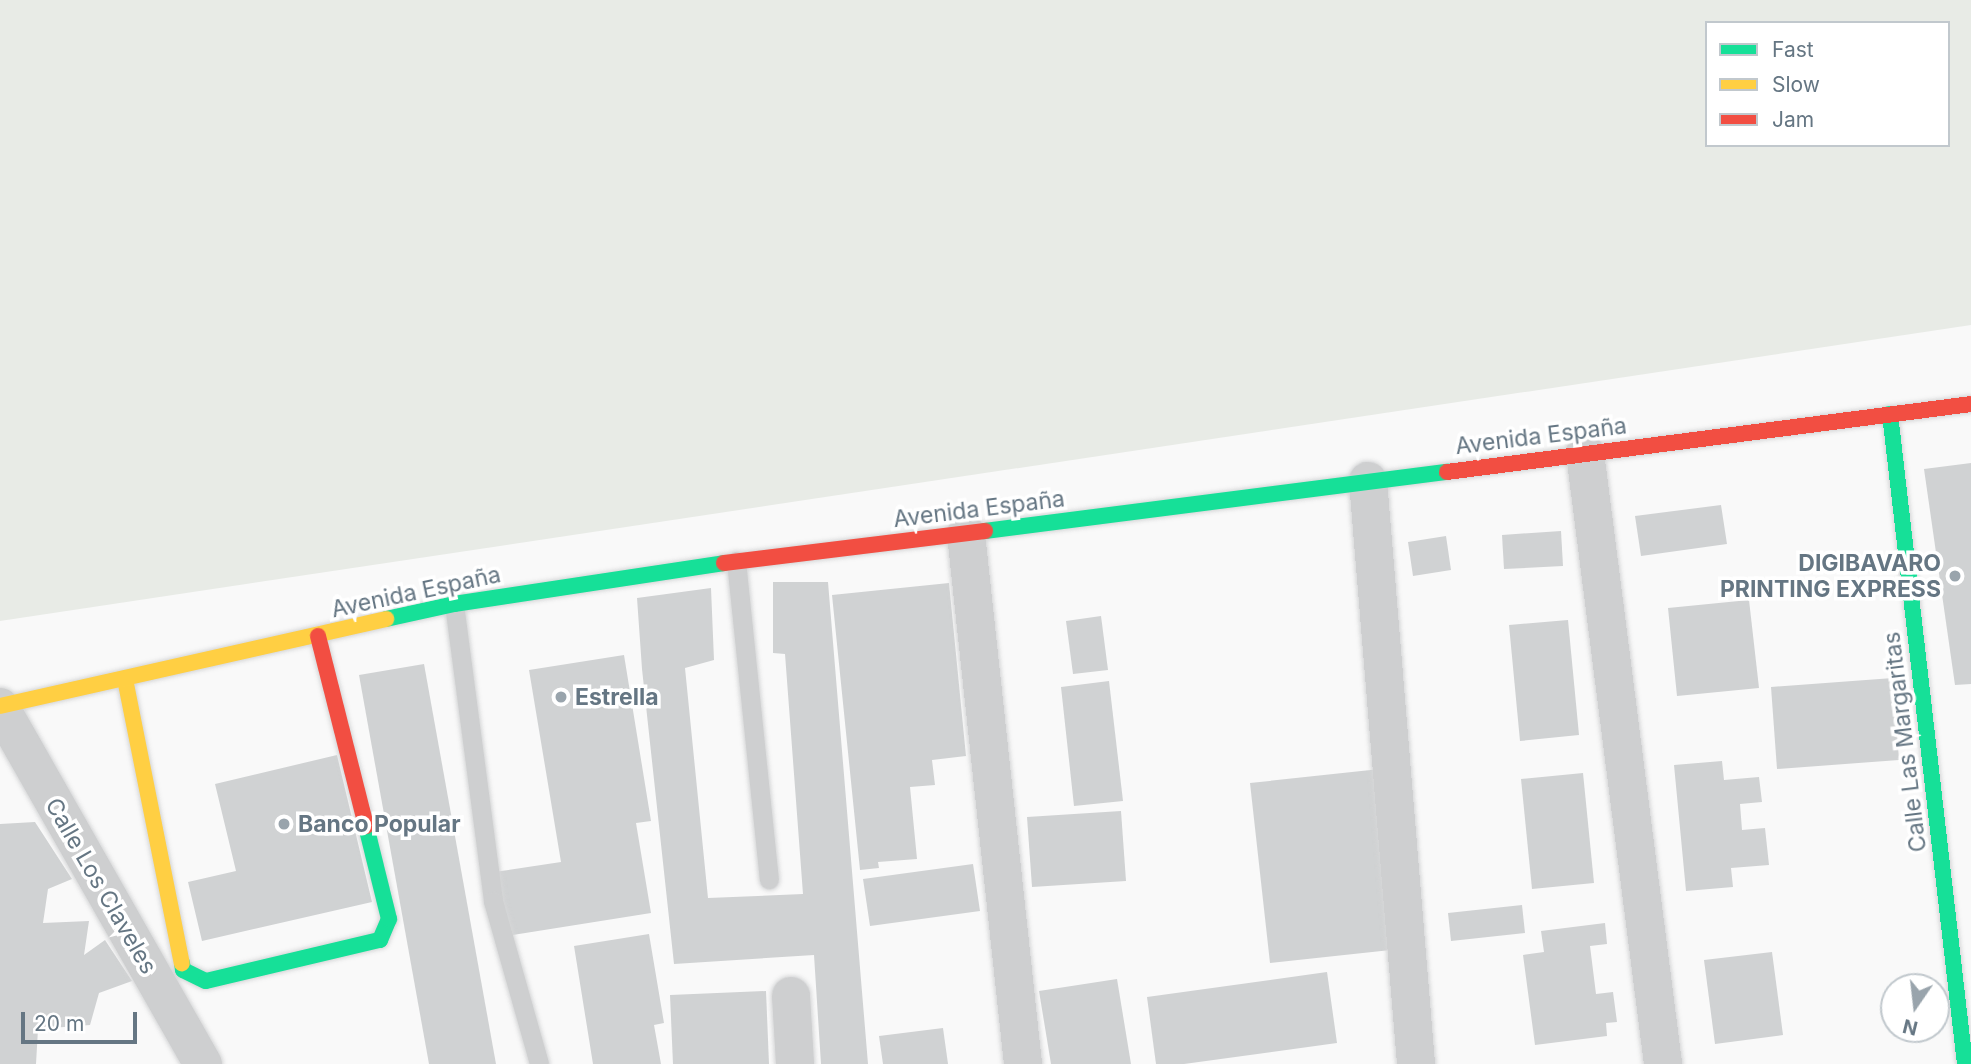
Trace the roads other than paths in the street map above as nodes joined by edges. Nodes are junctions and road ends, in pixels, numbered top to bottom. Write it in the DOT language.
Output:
graph roads {
  1 [pos="1971,404"];
  2 [pos="1890,414"];
  3 [pos="1585,453"];
  4 [pos="1368,481"];
  5 [pos="966,534"];
  6 [pos="736,561"];
  7 [pos="454,604"];
  8 [pos="318,636"];
  9 [pos="125,679"];
  10 [pos="0,706"];
  11 [pos="769,879"];
  12 [pos="791,996"];
  13 [pos="202,1064"];
  14 [pos="539,1064"];
  15 [pos="795,1064"];
  16 [pos="1023,1064"];
  17 [pos="1416,1064"];
  18 [pos="1663,1064"];
  19 [pos="1965,1064"];
  1 -- 2 [label="street, Avenida España"];
  2 -- 3 [label="street, Avenida España"];
  2 -- 19 [label="street, Calle Las Margaritas"];
  3 -- 4 [label="street, Avenida España"];
  3 -- 18 [label="street"];
  4 -- 5 [label="street, Avenida España"];
  4 -- 17 [label="street"];
  5 -- 6 [label="street, Avenida España"];
  5 -- 16 [label="street"];
  6 -- 7 [label="street, Avenida España"];
  6 -- 11 [label="lane"];
  7 -- 8 [label="street, Avenida España"];
  7 -- 14 [label="lane"];
  8 -- 9 [label="street, Avenida España"];
  8 -- 9 [label="street"];
  9 -- 10 [label="street, Avenida España"];
  10 -- 13 [label="street, Calle Los Claveles"];
  12 -- 15 [label="street"];
}
